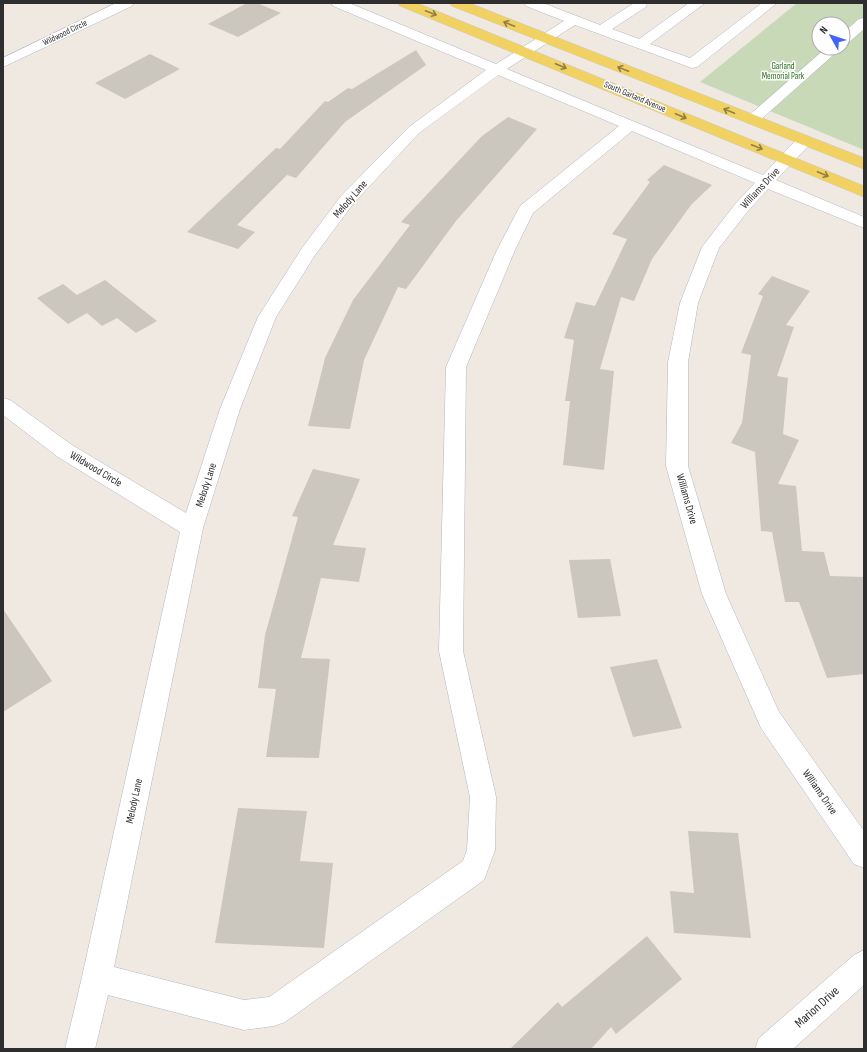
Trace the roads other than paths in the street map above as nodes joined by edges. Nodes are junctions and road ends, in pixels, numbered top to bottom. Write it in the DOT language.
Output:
graph roads {
  1 [pos="128,3"];
  2 [pos="338,3"];
  3 [pos="405,3"];
  4 [pos="457,3"];
  5 [pos="530,3"];
  6 [pos="698,3"];
  7 [pos="770,3"];
  8 [pos="641,4"];
  9 [pos="574,20"];
  10 [pos="864,22"];
  11 [pos="602,30"];
  12 [pos="851,33"];
  13 [pos="545,38"];
  14 [pos="640,44"];
  15 [pos="525,51"];
  16 [pos="825,56"];
  17 [pos="3,63"];
  18 [pos="497,69"];
  19 [pos="752,120"];
  20 [pos="630,126"];
  21 [pos="804,141"];
  22 [pos="787,159"];
  23 [pos="864,164"];
  24 [pos="765,182"];
  25 [pos="864,192"];
  26 [pos="864,223"];
  27 [pos="3,405"];
  28 [pos="192,528"];
  29 [pos="864,854"];
  30 [pos="864,965"];
  31 [pos="97,977"];
  32 [pos="80,1049"];
  33 [pos="770,1049"];
  1 -- 17 [label="street, Wildwood Circle"];
  2 -- 18 [label="street"];
  3 -- 15 [label="main road, South Garland Avenue, one-way"];
  13 -- 4 [label="main road, South Garland Avenue, one-way"];
  5 -- 9 [label="street"];
  6 -- 14 [label="street"];
  7 -- 14 [label="street"];
  8 -- 11 [label="street"];
  9 -- 11 [label="street"];
  9 -- 13 [label="street, Melody Lane"];
  10 -- 12 [label="street"];
  11 -- 14 [label="street"];
  13 -- 15 [label="street, Melody Lane"];
  19 -- 13 [label="main road, South Garland Avenue, one-way"];
  15 -- 18 [label="street, Melody Lane"];
  15 -- 22 [label="main road, South Garland Avenue, one-way"];
  16 -- 19 [label="street"];
  18 -- 20 [label="street"];
  18 -- 28 [label="street, Melody Lane"];
  19 -- 21 [label="main road, South Garland Avenue"];
  20 -- 24 [label="street"];
  20 -- 31 [label="street"];
  21 -- 22 [label="street, Williams Drive"];
  21 -- 23 [label="main road, South Garland Avenue"];
  22 -- 24 [label="street, Williams Drive"];
  22 -- 25 [label="main road, South Garland Avenue, one-way"];
  24 -- 26 [label="street"];
  24 -- 29 [label="street, Williams Drive"];
  27 -- 28 [label="street, Wildwood Circle"];
  28 -- 31 [label="street, Melody Lane"];
  30 -- 33 [label="street, Marion Drive"];
  31 -- 32 [label="street, Melody Lane"];
}
